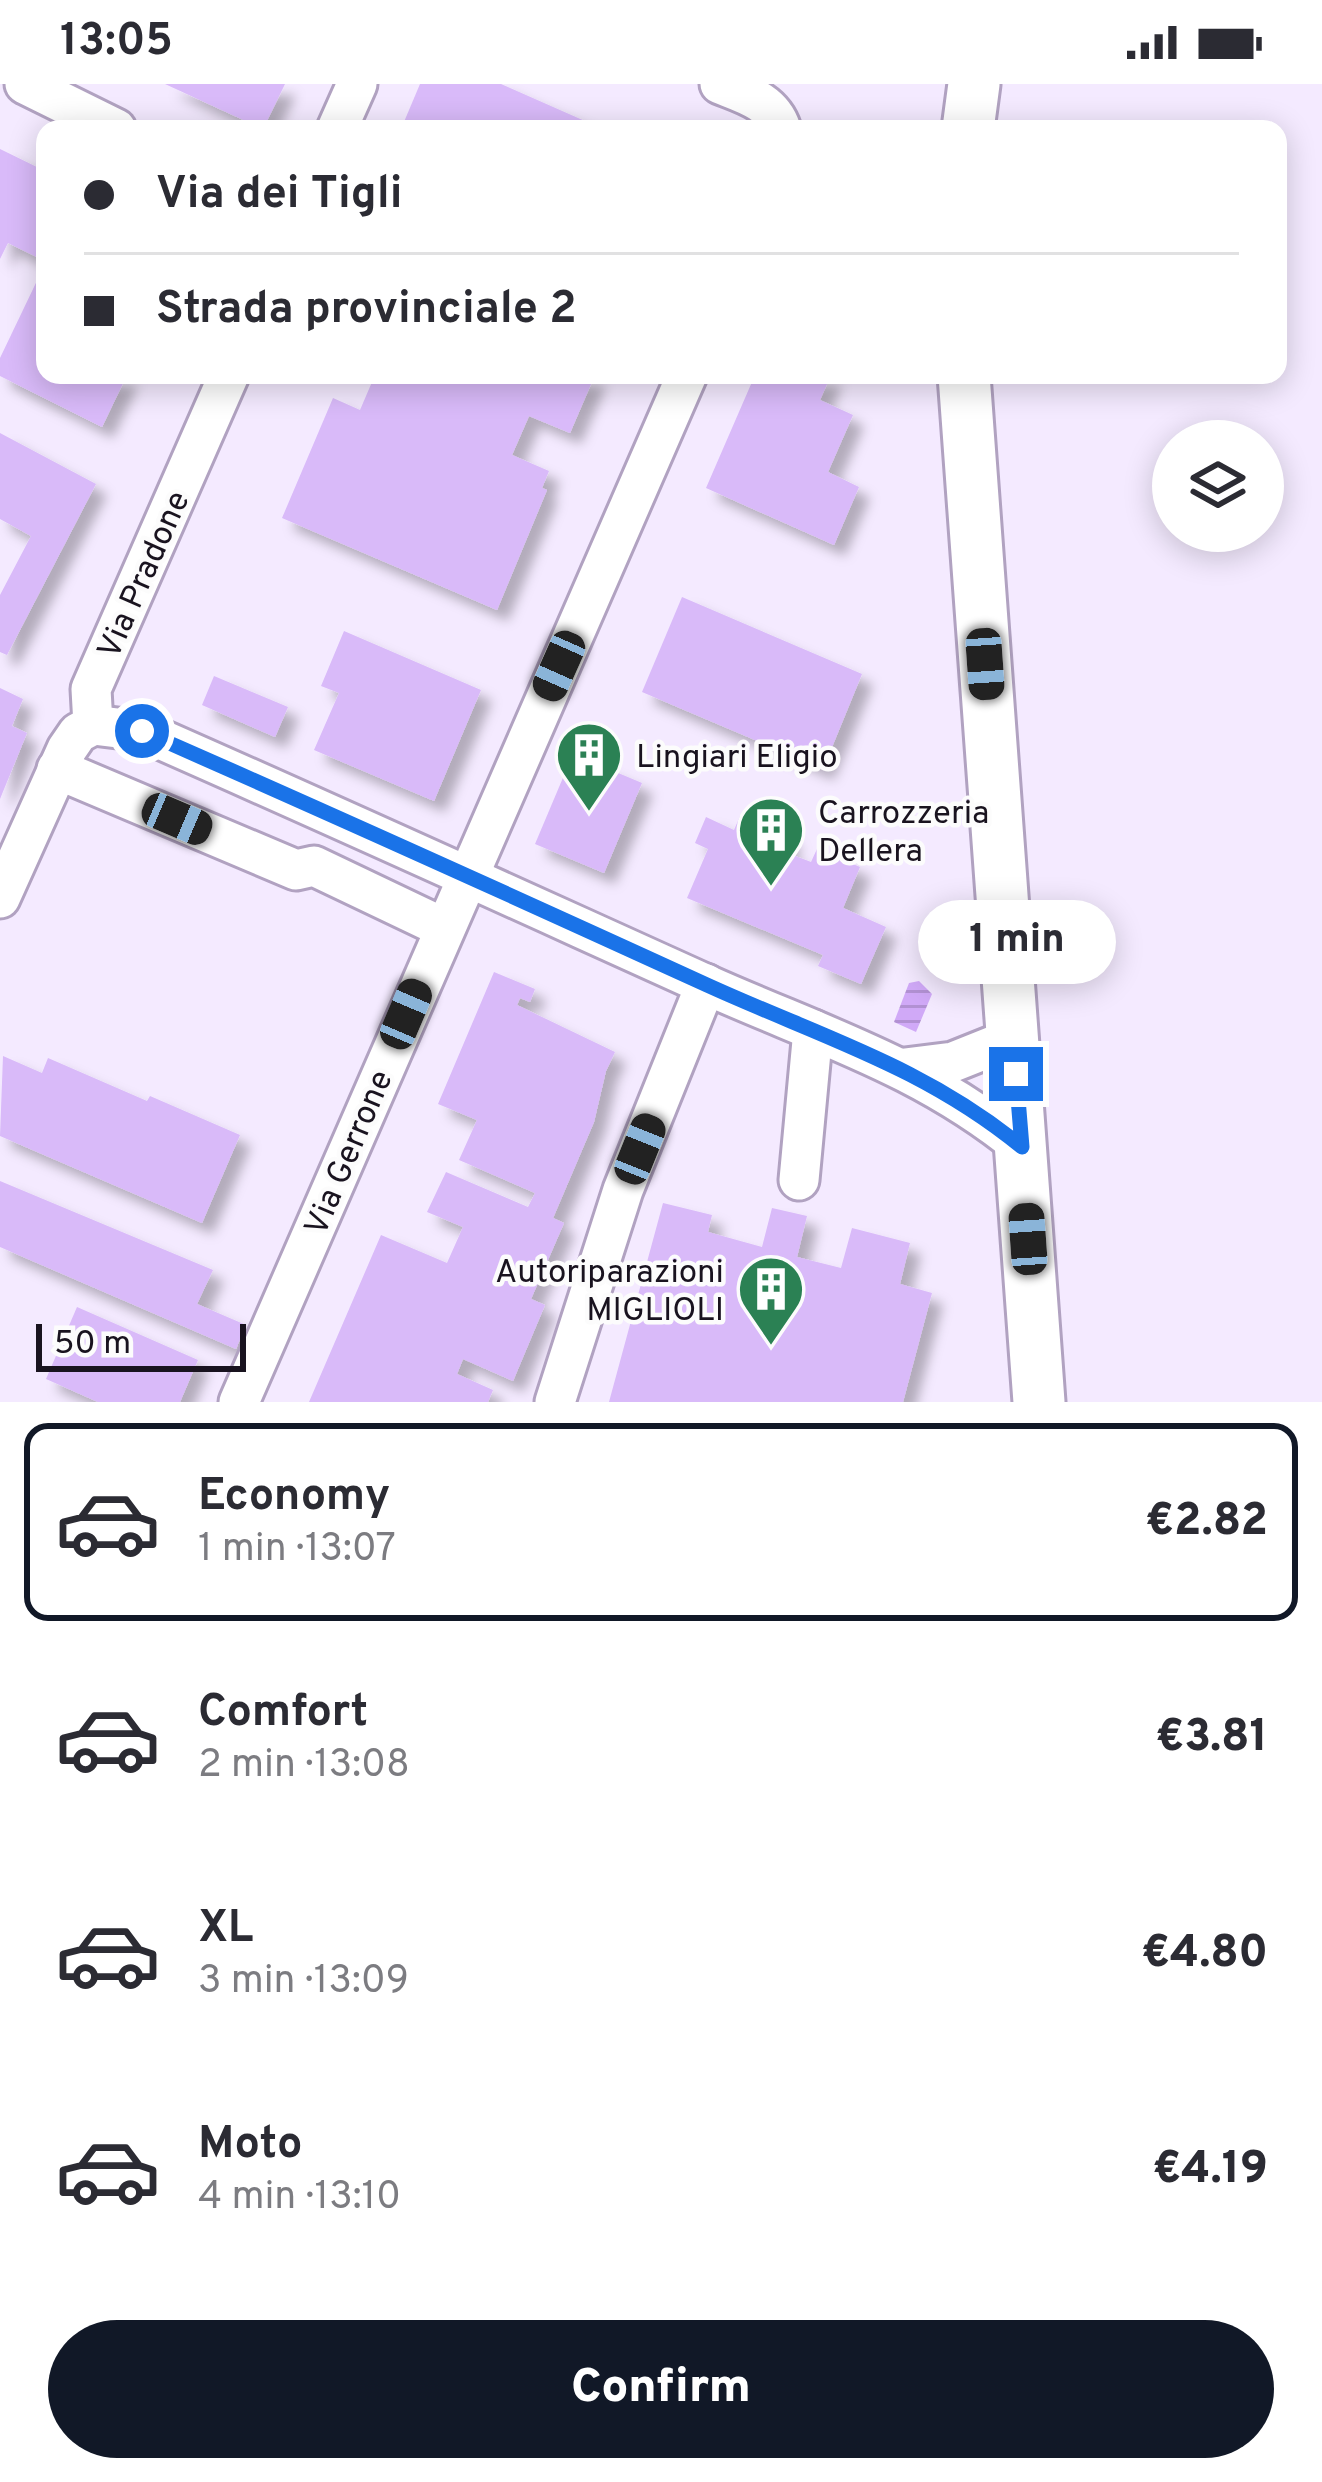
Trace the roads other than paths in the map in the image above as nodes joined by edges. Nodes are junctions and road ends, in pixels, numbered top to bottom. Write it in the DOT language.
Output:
graph roads {
  1 [pos="25,84"];
  2 [pos="357,84"];
  3 [pos="721,84"];
  4 [pos="974,84"];
  5 [pos="98,120"];
  6 [pos="341,120"];
  7 [pos="778,120"];
  8 [pos="969,120"];
  9 [pos="225,384"];
  10 [pos="683,384"];
  11 [pos="965,384"];
  12 [pos="93,725"];
  13 [pos="57,769"];
  14 [pos="336,817"];
  15 [pos="314,866"];
  16 [pos="467,874"];
  17 [pos="4,877"];
  18 [pos="444,928"];
  19 [pos="706,984"];
  20 [pos="813,1030"];
  21 [pos="1013,1038"];
  22 [pos="905,1068"];
  23 [pos="1022,1147"];
  24 [pos="799,1180"];
  25 [pos="238,1402"];
  26 [pos="555,1402"];
  27 [pos="1039,1402"];
  1 -- 5 [label="street"];
  2 -- 6 [label="street"];
  3 -- 7 [label="street"];
  4 -- 8 [label="main road"];
  9 -- 12 [label="street, Via Pradone"];
  10 -- 16 [label="street, Via Gerrone"];
  11 -- 21 [label="main road"];
  12 -- 13 [label="street"];
  12 -- 14 [label="street"];
  13 -- 15 [label="street"];
  13 -- 17 [label="street"];
  14 -- 15 [label="street"];
  14 -- 16 [label="street"];
  15 -- 18 [label="street"];
  16 -- 18 [label="street, Via Gerrone"];
  16 -- 19 [label="street"];
  18 -- 25 [label="street, Via Gerrone"];
  19 -- 20 [label="street"];
  19 -- 26 [label="street"];
  20 -- 22 [label="street"];
  20 -- 24 [label="street"];
  21 -- 22 [label="street"];
  21 -- 23 [label="main road"];
  22 -- 23 [label="street"];
  23 -- 27 [label="main road"];
}
